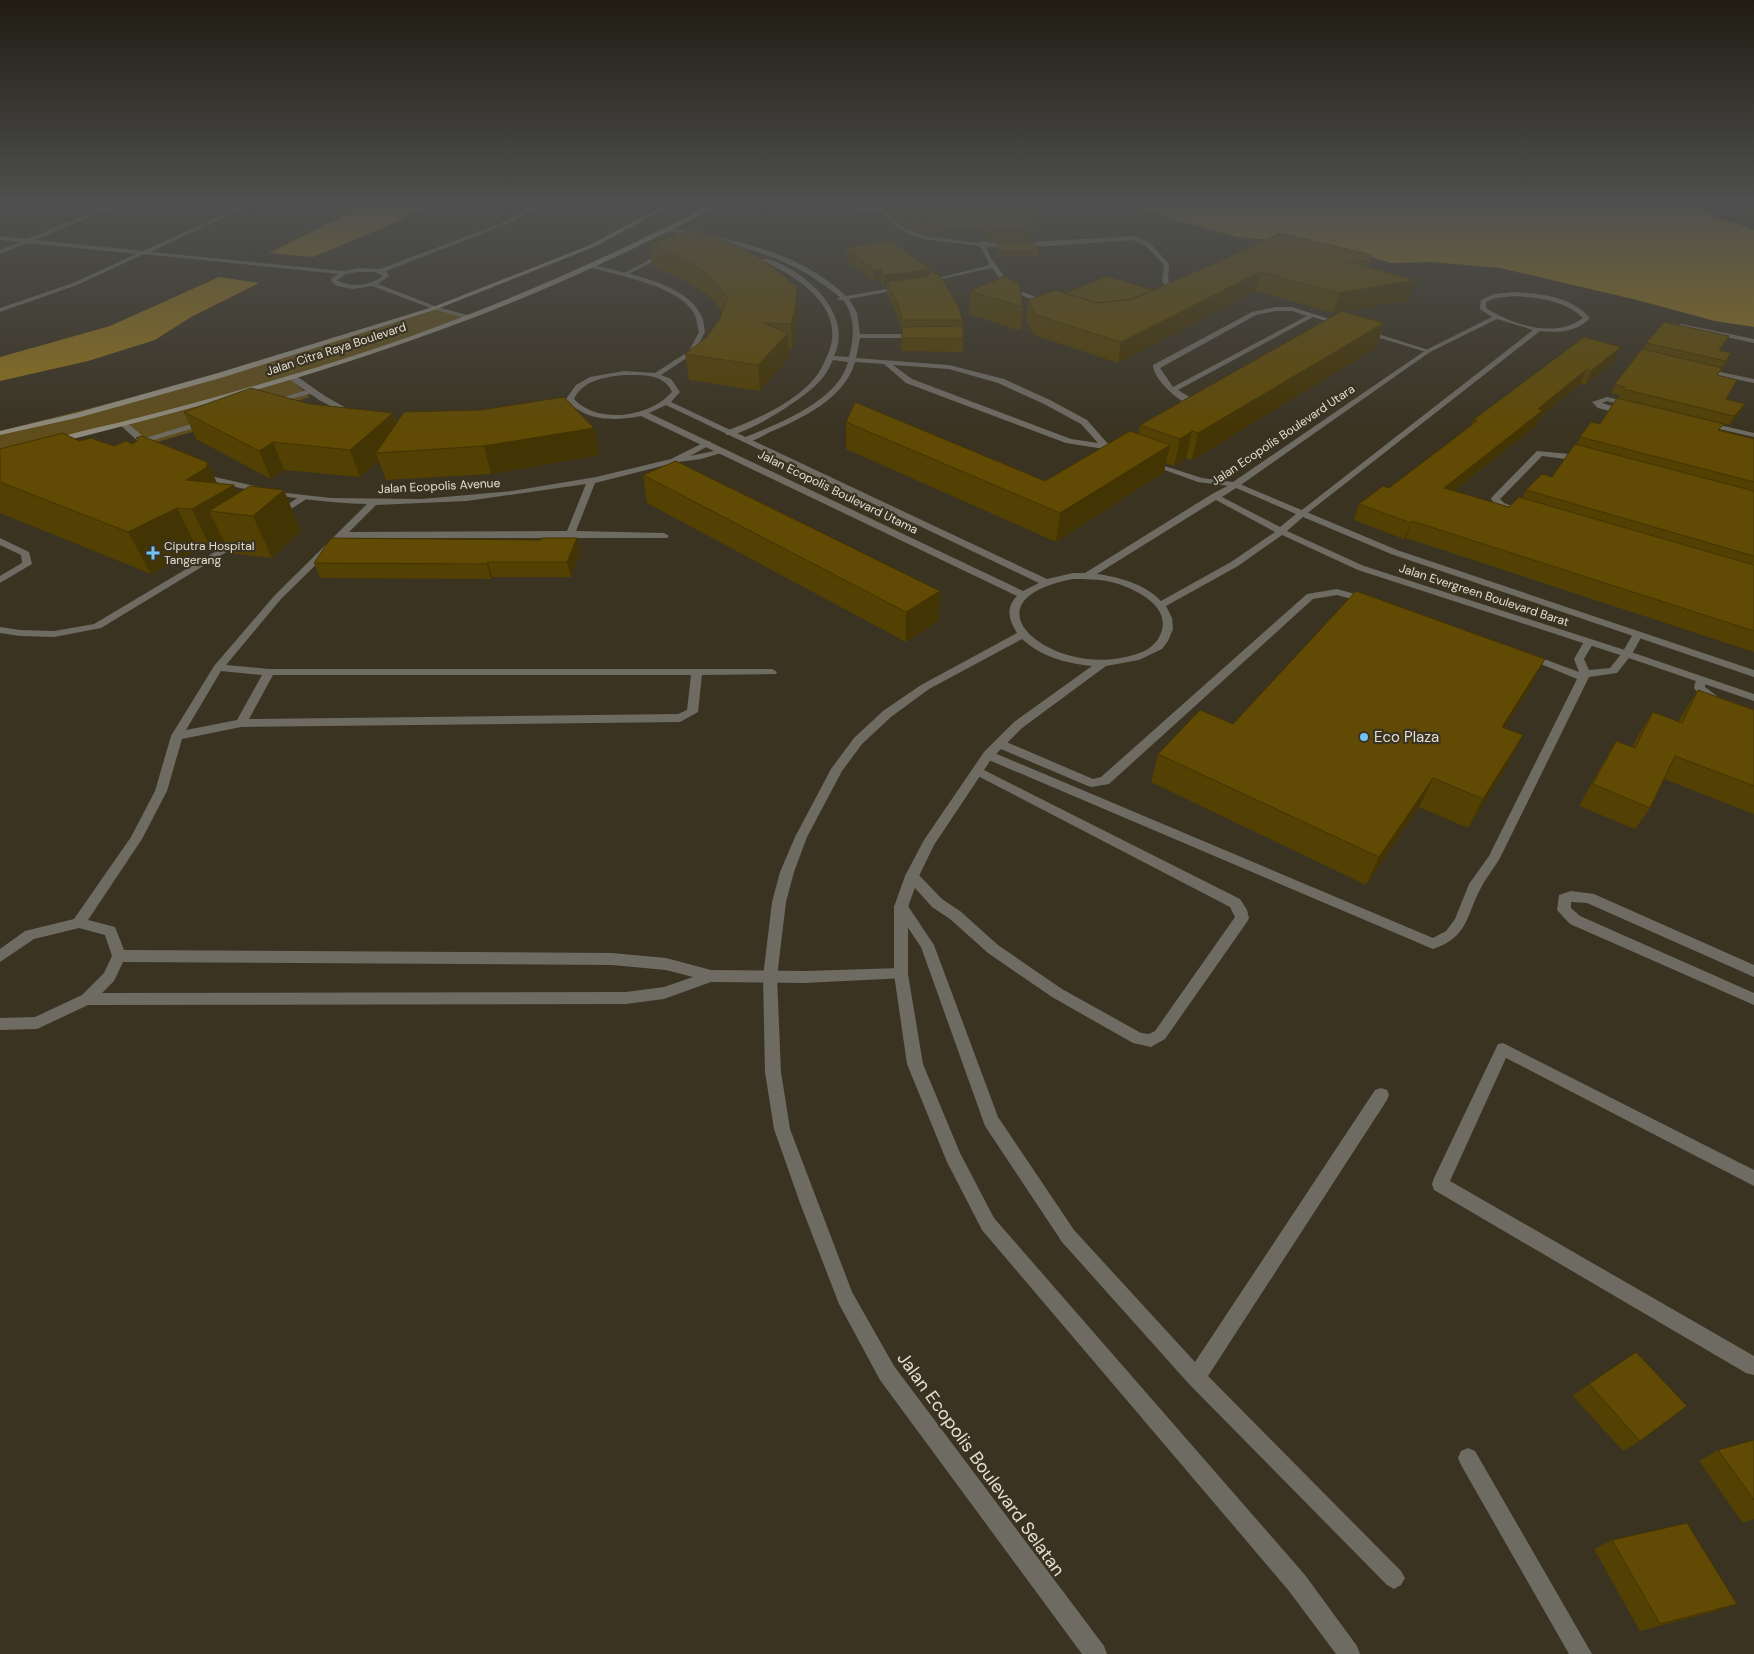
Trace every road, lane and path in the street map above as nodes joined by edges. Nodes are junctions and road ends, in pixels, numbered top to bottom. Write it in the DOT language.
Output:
graph roads {
  1 [pos="86,279"];
  2 [pos="334,279"];
  3 [pos="384,279"];
  4 [pos="508,279"];
  5 [pos="564,279"];
  6 [pos="643,279"];
  7 [pos="804,279"];
  8 [pos="822,279"];
  9 [pos="1003,279"];
  10 [pos="1166,279"];
  11 [pos="372,284"];
  12 [pos="910,286"];
  13 [pos="846,299"];
  14 [pos="1164,300"];
  15 [pos="825,301"];
  16 [pos="435,308"];
  17 [pos="1060,308"];
  18 [pos="0,310"];
  19 [pos="1313,316"];
  20 [pos="469,317"];
  21 [pos="1495,318"];
  22 [pos="1348,326"];
  23 [pos="1681,326"];
  24 [pos="1357,329"];
  25 [pos="1538,329"];
  26 [pos="857,336"];
  27 [pos="925,336"];
  28 [pos="1754,341"];
  29 [pos="1428,351"];
  30 [pos="829,358"];
  31 [pos="852,360"];
  32 [pos="887,364"];
  33 [pos="1697,368"];
  34 [pos="656,375"];
  35 [pos="292,377"];
  36 [pos="1754,381"];
  37 [pos="1174,390"];
  38 [pos="310,391"];
  39 [pos="667,403"];
  40 [pos="264,405"];
  41 [pos="1200,407"];
  42 [pos="1643,408"];
  43 [pos="642,413"];
  44 [pos="1631,414"];
  45 [pos="359,415"];
  46 [pos="217,418"];
  47 [pos="1698,422"];
  48 [pos="123,424"];
  49 [pos="729,432"];
  50 [pos="0,433"];
  51 [pos="1754,436"];
  52 [pos="746,440"];
  53 [pos="143,441"];
  54 [pos="707,443"];
  55 [pos="47,444"];
  56 [pos="1106,447"];
  57 [pos="724,451"];
  58 [pos="158,452"];
  59 [pos="1125,454"];
  60 [pos="1587,460"];
  61 [pos="675,461"];
  62 [pos="1143,461"];
  63 [pos="190,470"];
  64 [pos="1201,480"];
  65 [pos="591,482"];
  66 [pos="1235,485"];
  67 [pos="1215,496"];
  68 [pos="302,498"];
  69 [pos="374,502"];
  70 [pos="1302,513"];
  71 [pos="1530,515"];
  72 [pos="268,518"];
  73 [pos="1282,532"];
  74 [pos="570,534"];
  75 [pos="341,535"];
  76 [pos="664,536"];
  77 [pos="246,537"];
  78 [pos="2,545"];
  79 [pos="1088,576"];
  80 [pos="0,580"];
  81 [pos="1045,582"];
  82 [pos="1023,595"];
  83 [pos="1378,604"];
  84 [pos="1160,606"];
  85 [pos="0,630"];
  86 [pos="1023,634"];
  87 [pos="1636,636"];
  88 [pos="1589,642"];
  89 [pos="1516,653"];
  90 [pos="1627,654"];
  91 [pos="1103,663"];
  92 [pos="218,668"];
  93 [pos="269,672"];
  94 [pos="697,672"];
  95 [pos="772,672"];
  96 [pos="1754,674"];
  97 [pos="1584,675"];
  98 [pos="1701,680"];
  99 [pos="1754,698"];
  100 [pos="1725,705"];
  101 [pos="240,722"];
  102 [pos="177,736"];
  103 [pos="994,749"];
  104 [pos="978,771"];
  105 [pos="912,876"];
  106 [pos="901,906"];
  107 [pos="78,923"];
  108 [pos="0,956"];
  109 [pos="119,956"];
  110 [pos="1754,972"];
  111 [pos="900,974"];
  112 [pos="711,976"];
  113 [pos="770,977"];
  114 [pos="87,998"];
  115 [pos="1754,999"];
  116 [pos="0,1024"];
  117 [pos="1380,1095"];
  118 [pos="1754,1178"];
  119 [pos="1754,1366"];
  120 [pos="1196,1377"];
  121 [pos="1468,1458"];
  122 [pos="1394,1578"];
  123 [pos="1096,1654"];
  124 [pos="1349,1654"];
  125 [pos="1581,1654"];
  1 -- 18 [label="street"];
  2 -- 11 [label="street"];
  3 -- 11 [label="street"];
  4 -- 16 [label="main road, Jalan Citra Raya Boulevard"];
  5 -- 20 [label="main road, Jalan Citra Raya Boulevard"];
  6 -- 34 [label="street"];
  7 -- 15 [label="street"];
  8 -- 13 [label="street"];
  9 -- 17 [label="street"];
  10 -- 14 [label="street"];
  11 -- 16 [label="street"];
  12 -- 13 [label="street"];
  13 -- 15 [label="street"];
  13 -- 26 [label="street"];
  15 -- 30 [label="street"];
  16 -- 20 [label="street"];
  16 -- 50 [label="main road, Jalan Citra Raya Boulevard"];
  19 -- 22 [label="street"];
  19 -- 37 [label="street"];
  19 -- 37 [label="street"];
  20 -- 35 [label="main road, Jalan Citra Raya Boulevard"];
  21 -- 25 [label="street"];
  21 -- 25 [label="street"];
  21 -- 29 [label="street, Jalan Ecopolis Boulevard Utara"];
  23 -- 28 [label="street"];
  24 -- 29 [label="street"];
  25 -- 70 [label="street"];
  26 -- 27 [label="street"];
  26 -- 31 [label="street"];
  29 -- 66 [label="street, Jalan Ecopolis Boulevard Utara"];
  30 -- 31 [label="street"];
  30 -- 49 [label="street"];
  31 -- 32 [label="street"];
  31 -- 52 [label="street"];
  32 -- 56 [label="street"];
  32 -- 56 [label="street"];
  33 -- 36 [label="street"];
  34 -- 39 [label="street"];
  34 -- 43 [label="street"];
  35 -- 38 [label="street"];
  35 -- 48 [label="main road, Jalan Citra Raya Boulevard"];
  37 -- 41 [label="street"];
  38 -- 40 [label="street"];
  38 -- 45 [label="street"];
  39 -- 43 [label="street"];
  39 -- 49 [label="street, Jalan Ecopolis Boulevard Utama"];
  42 -- 44 [label="street"];
  43 -- 54 [label="street, Jalan Ecopolis Boulevard Utama"];
  46 -- 53 [label="street"];
  47 -- 51 [label="street"];
  48 -- 53 [label="street"];
  48 -- 55 [label="main road, Jalan Citra Raya Boulevard"];
  49 -- 52 [label="street, Jalan Ecopolis Boulevard Utama"];
  52 -- 81 [label="street, Jalan Ecopolis Boulevard Utama"];
  53 -- 58 [label="street"];
  54 -- 57 [label="street, Jalan Ecopolis Boulevard Utama"];
  54 -- 61 [label="street, Jalan Ecopolis Avenue"];
  56 -- 59 [label="street"];
  57 -- 61 [label="street"];
  57 -- 82 [label="street, Jalan Ecopolis Boulevard Utama"];
  60 -- 71 [label="street"];
  61 -- 65 [label="street, Jalan Ecopolis Avenue"];
  62 -- 64 [label="street, Jalan Evergreen Boulevard Barat"];
  63 -- 68 [label="street, Jalan Ecopolis Avenue"];
  64 -- 66 [label="street, Jalan Evergreen Boulevard Barat"];
  64 -- 67 [label="street"];
  65 -- 69 [label="street, Jalan Ecopolis Avenue"];
  65 -- 74 [label="street"];
  66 -- 67 [label="street, Jalan Ecopolis Boulevard Utara"];
  66 -- 70 [label="street, Jalan Evergreen Boulevard Barat"];
  67 -- 73 [label="street, Jalan Evergreen Boulevard Barat"];
  67 -- 79 [label="street, Jalan Ecopolis Boulevard Utara"];
  68 -- 69 [label="street, Jalan Ecopolis Avenue"];
  68 -- 72 [label="street"];
  69 -- 75 [label="street"];
  70 -- 73 [label="street"];
  70 -- 87 [label="street, Jalan Evergreen Boulevard Barat"];
  73 -- 84 [label="street"];
  73 -- 88 [label="street, Jalan Evergreen Boulevard Barat"];
  74 -- 75 [label="street"];
  74 -- 76 [label="street"];
  75 -- 92 [label="street"];
  77 -- 85 [label="street"];
  78 -- 80 [label="street"];
  79 -- 81 [label="street"];
  79 -- 84 [label="street"];
  81 -- 82 [label="street"];
  82 -- 86 [label="street"];
  83 -- 103 [label="street"];
  84 -- 91 [label="street"];
  86 -- 91 [label="street"];
  86 -- 113 [label="street, Jalan Ecopolis Boulevard Selatan"];
  87 -- 90 [label="street"];
  87 -- 96 [label="street, Jalan Evergreen Boulevard Barat"];
  88 -- 90 [label="street, Jalan Evergreen Boulevard Barat"];
  88 -- 97 [label="street"];
  89 -- 97 [label="street"];
  90 -- 97 [label="street"];
  90 -- 98 [label="street, Jalan Evergreen Boulevard Barat"];
  91 -- 103 [label="street"];
  92 -- 93 [label="street"];
  92 -- 102 [label="street"];
  93 -- 94 [label="street"];
  93 -- 101 [label="street"];
  94 -- 95 [label="street"];
  94 -- 101 [label="street"];
  97 -- 103 [label="street"];
  98 -- 99 [label="street, Jalan Evergreen Boulevard Barat"];
  98 -- 100 [label="street"];
  101 -- 102 [label="street"];
  102 -- 107 [label="street"];
  103 -- 104 [label="street"];
  104 -- 105 [label="street"];
  104 -- 105 [label="street"];
  105 -- 106 [label="street"];
  106 -- 111 [label="street"];
  106 -- 120 [label="street"];
  107 -- 108 [label="street"];
  107 -- 109 [label="street"];
  109 -- 112 [label="street"];
  109 -- 114 [label="street"];
  110 -- 115 [label="street"];
  111 -- 113 [label="street"];
  111 -- 124 [label="street"];
  112 -- 113 [label="street"];
  112 -- 114 [label="street"];
  113 -- 123 [label="street, Jalan Ecopolis Boulevard Selatan"];
  114 -- 116 [label="street"];
  117 -- 120 [label="street"];
  118 -- 119 [label="street"];
  120 -- 122 [label="street"];
  121 -- 125 [label="street"];
}
